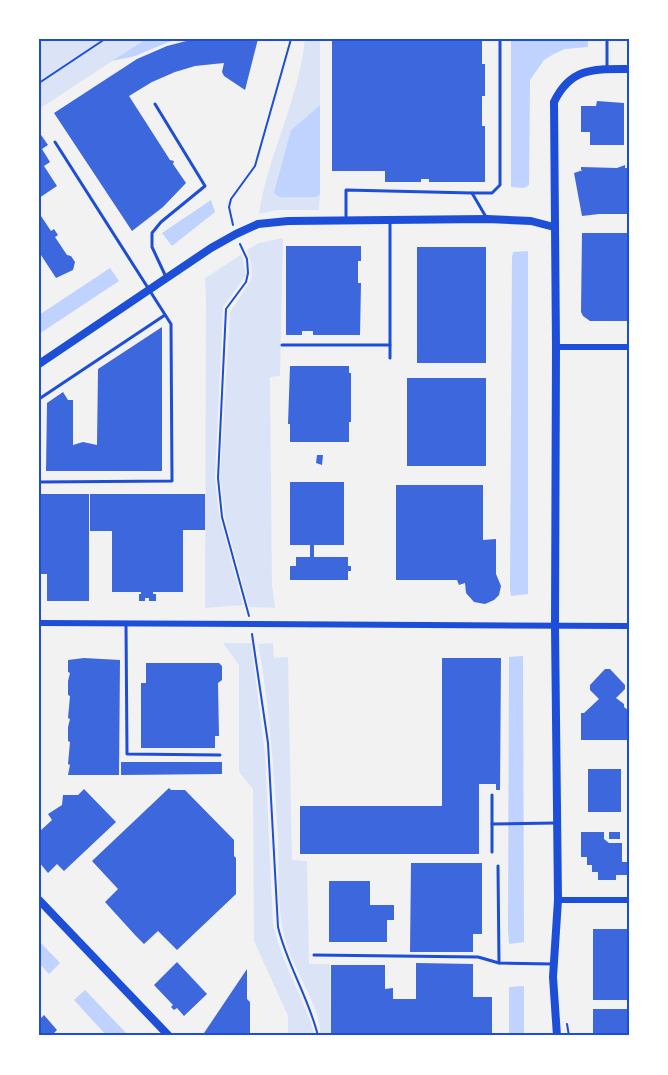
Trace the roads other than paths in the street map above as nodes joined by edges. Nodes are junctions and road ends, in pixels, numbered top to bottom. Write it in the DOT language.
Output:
graph roads {
  1 [pos="500,39"];
  2 [pos="607,39"];
  3 [pos="607,69"];
  4 [pos="629,69"];
  5 [pos="155,104"];
  6 [pos="55,142"];
  7 [pos="472,194"];
  8 [pos="390,219"];
  9 [pos="487,219"];
  10 [pos="346,220"];
  11 [pos="555,227"];
  12 [pos="167,279"];
  13 [pos="149,292"];
  14 [pos="165,315"];
  15 [pos="282,345"];
  16 [pos="390,345"];
  17 [pos="556,347"];
  18 [pos="629,347"];
  19 [pos="390,358"];
  20 [pos="39,364"];
  21 [pos="39,399"];
  22 [pos="39,482"];
  23 [pos="39,623"];
  24 [pos="126,624"];
  25 [pos="629,626"];
  26 [pos="555,627"];
  27 [pos="220,755"];
  28 [pos="492,795"];
  29 [pos="557,823"];
  30 [pos="492,824"];
  31 [pos="492,852"];
  32 [pos="498,866"];
  33 [pos="39,900"];
  34 [pos="558,900"];
  35 [pos="629,900"];
  36 [pos="314,955"];
  37 [pos="499,963"];
  38 [pos="554,964"];
  39 [pos="170,1036"];
  40 [pos="557,1036"];
  1 -- 7 [label="lane"];
  2 -- 3 [label="lane"];
  3 -- 4 [label="street"];
  3 -- 11 [label="street"];
  5 -- 12 [label="lane"];
  6 -- 13 [label="lane"];
  7 -- 9 [label="lane"];
  7 -- 10 [label="lane"];
  8 -- 9 [label="street"];
  8 -- 10 [label="street"];
  8 -- 16 [label="lane"];
  9 -- 11 [label="street"];
  10 -- 12 [label="street"];
  11 -- 17 [label="street"];
  12 -- 13 [label="street"];
  13 -- 14 [label="lane"];
  13 -- 20 [label="street"];
  14 -- 21 [label="lane"];
  14 -- 22 [label="lane"];
  15 -- 16 [label="lane"];
  16 -- 19 [label="lane"];
  17 -- 18 [label="street"];
  17 -- 26 [label="street"];
  23 -- 24 [label="street"];
  24 -- 26 [label="street"];
  24 -- 27 [label="lane"];
  25 -- 26 [label="street"];
  26 -- 29 [label="street"];
  28 -- 30 [label="lane"];
  29 -- 30 [label="lane"];
  29 -- 34 [label="street"];
  30 -- 31 [label="lane"];
  32 -- 37 [label="lane"];
  33 -- 39 [label="street"];
  34 -- 35 [label="street"];
  34 -- 38 [label="street"];
  36 -- 37 [label="lane"];
  37 -- 38 [label="lane"];
  38 -- 40 [label="street"];
}
